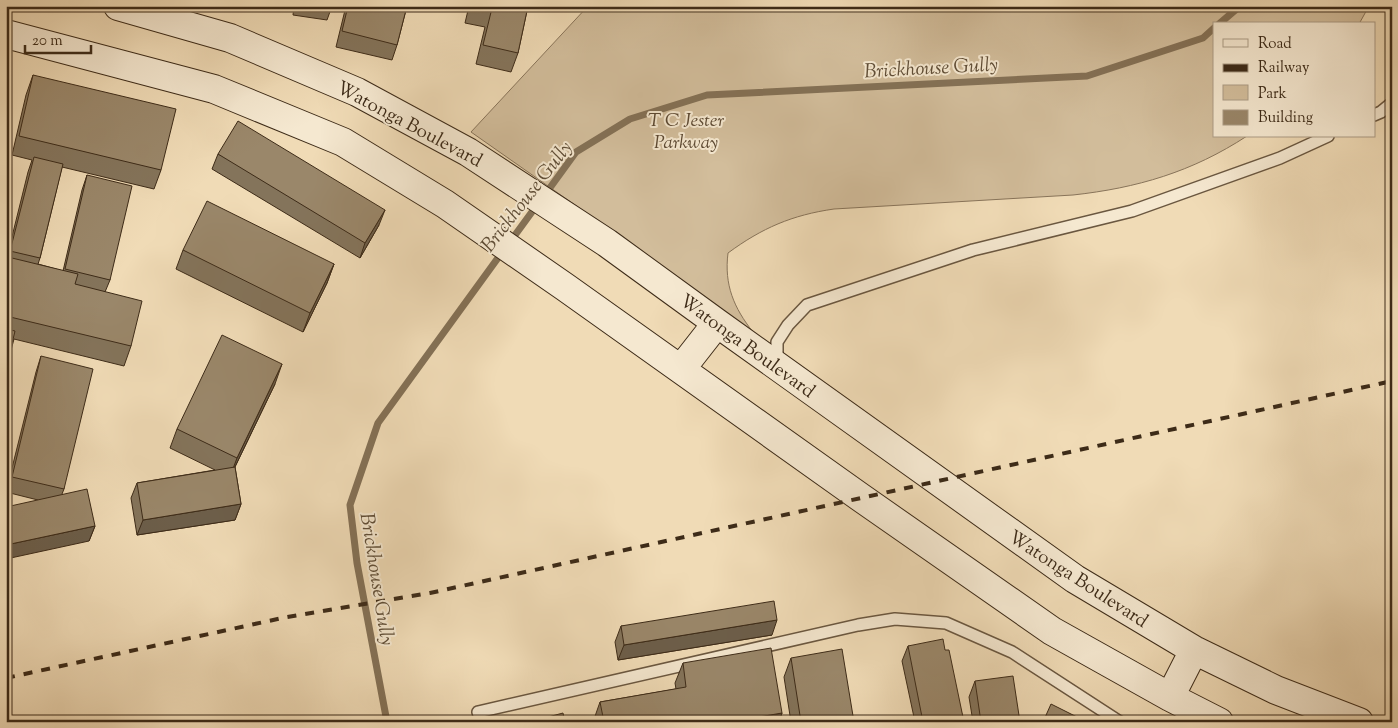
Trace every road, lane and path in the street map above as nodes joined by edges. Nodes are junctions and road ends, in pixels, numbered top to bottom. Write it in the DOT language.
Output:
graph roads {
  1 [pos="118,6"];
  2 [pos="6,34"];
  3 [pos="1392,103"];
  4 [pos="1382,114"];
  5 [pos="1324,138"];
  6 [pos="717,324"];
  7 [pos="777,366"];
  8 [pos="681,369"];
  9 [pos="1194,650"];
  10 [pos="1170,697"];
  11 [pos="481,722"];
  12 [pos="1120,722"];
  13 [pos="1219,722"];
  14 [pos="1359,722"];
  1 -- 6 [label="main road, Watonga Boulevard"];
  2 -- 8 [label="main road"];
  3 -- 4 [label="lane"];
  5 -- 7 [label="lane"];
  6 -- 7 [label="main road, Watonga Boulevard"];
  6 -- 8 [label="main road"];
  7 -- 9 [label="main road, Watonga Boulevard"];
  8 -- 10 [label="main road"];
  9 -- 10 [label="main road"];
  9 -- 14 [label="main road, Watonga Boulevard"];
  10 -- 13 [label="main road"];
  11 -- 12 [label="lane"];
}
